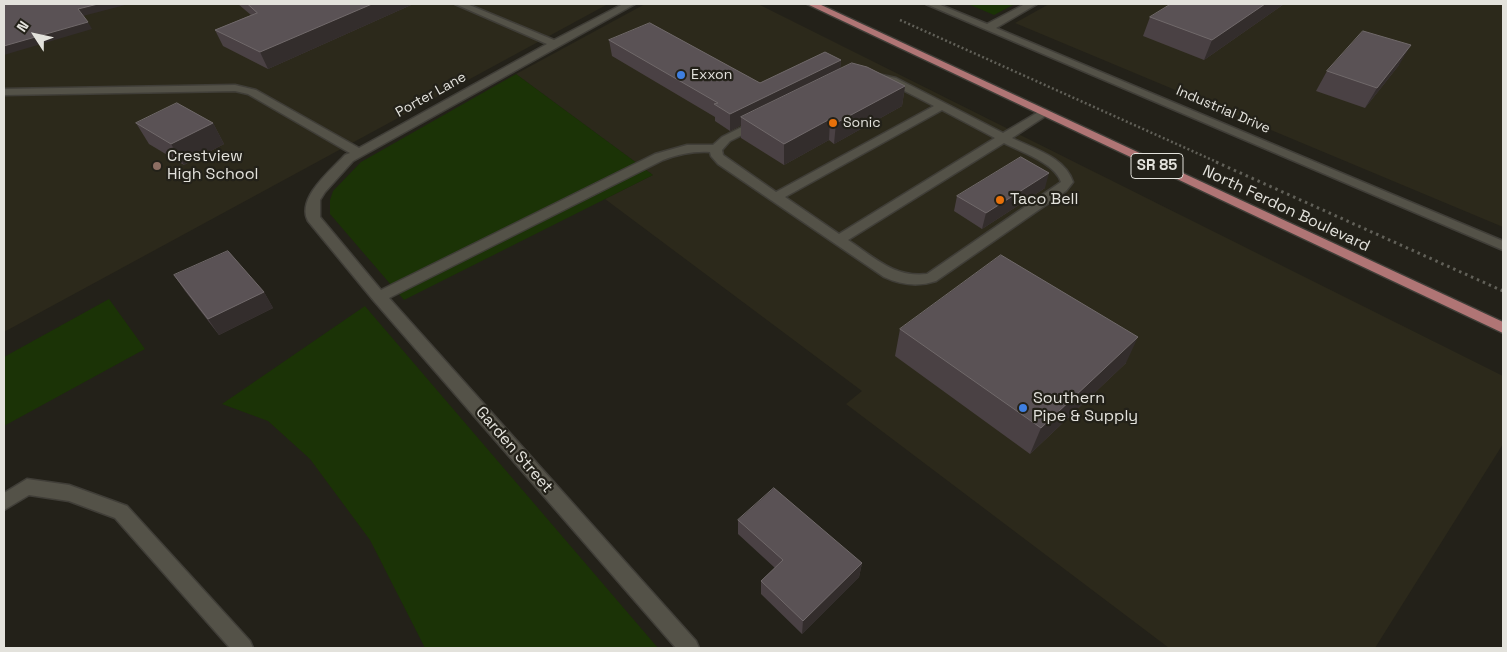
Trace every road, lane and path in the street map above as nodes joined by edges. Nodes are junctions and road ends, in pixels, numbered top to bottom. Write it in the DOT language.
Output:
graph roads {
  1 [pos="460,4"];
  2 [pos="630,4"];
  3 [pos="812,4"];
  4 [pos="931,4"];
  5 [pos="1032,4"];
  6 [pos="898,19"];
  7 [pos="988,28"];
  8 [pos="555,44"];
  9 [pos="4,92"];
  10 [pos="942,106"];
  11 [pos="1044,113"];
  12 [pos="1004,138"];
  13 [pos="716,149"];
  14 [pos="360,152"];
  15 [pos="776,197"];
  16 [pos="838,240"];
  17 [pos="1503,246"];
  18 [pos="340,251"];
  19 [pos="1503,291"];
  20 [pos="380,297"];
  21 [pos="1503,328"];
  22 [pos="4,502"];
  23 [pos="243,648"];
  24 [pos="689,648"];
  1 -- 8 [label="street"];
  2 -- 8 [label="street, Porter Lane"];
  3 -- 11 [label="main road, North Ferdon Boulevard / SR 85"];
  4 -- 7 [label="street, Industrial Drive"];
  5 -- 7 [label="street"];
  6 -- 19 [label="path"];
  7 -- 17 [label="street, Industrial Drive"];
  8 -- 14 [label="street, Porter Lane"];
  9 -- 14 [label="street"];
  10 -- 12 [label="street"];
  10 -- 13 [label="street"];
  10 -- 15 [label="street"];
  11 -- 12 [label="street"];
  11 -- 21 [label="main road, North Ferdon Boulevard / SR 85"];
  12 -- 16 [label="street"];
  12 -- 16 [label="street"];
  13 -- 15 [label="street"];
  13 -- 20 [label="street"];
  14 -- 18 [label="street, Porter Lane"];
  15 -- 16 [label="street"];
  18 -- 20 [label="street, Garden Street"];
  20 -- 24 [label="street, Garden Street"];
  22 -- 23 [label="street"];
}
